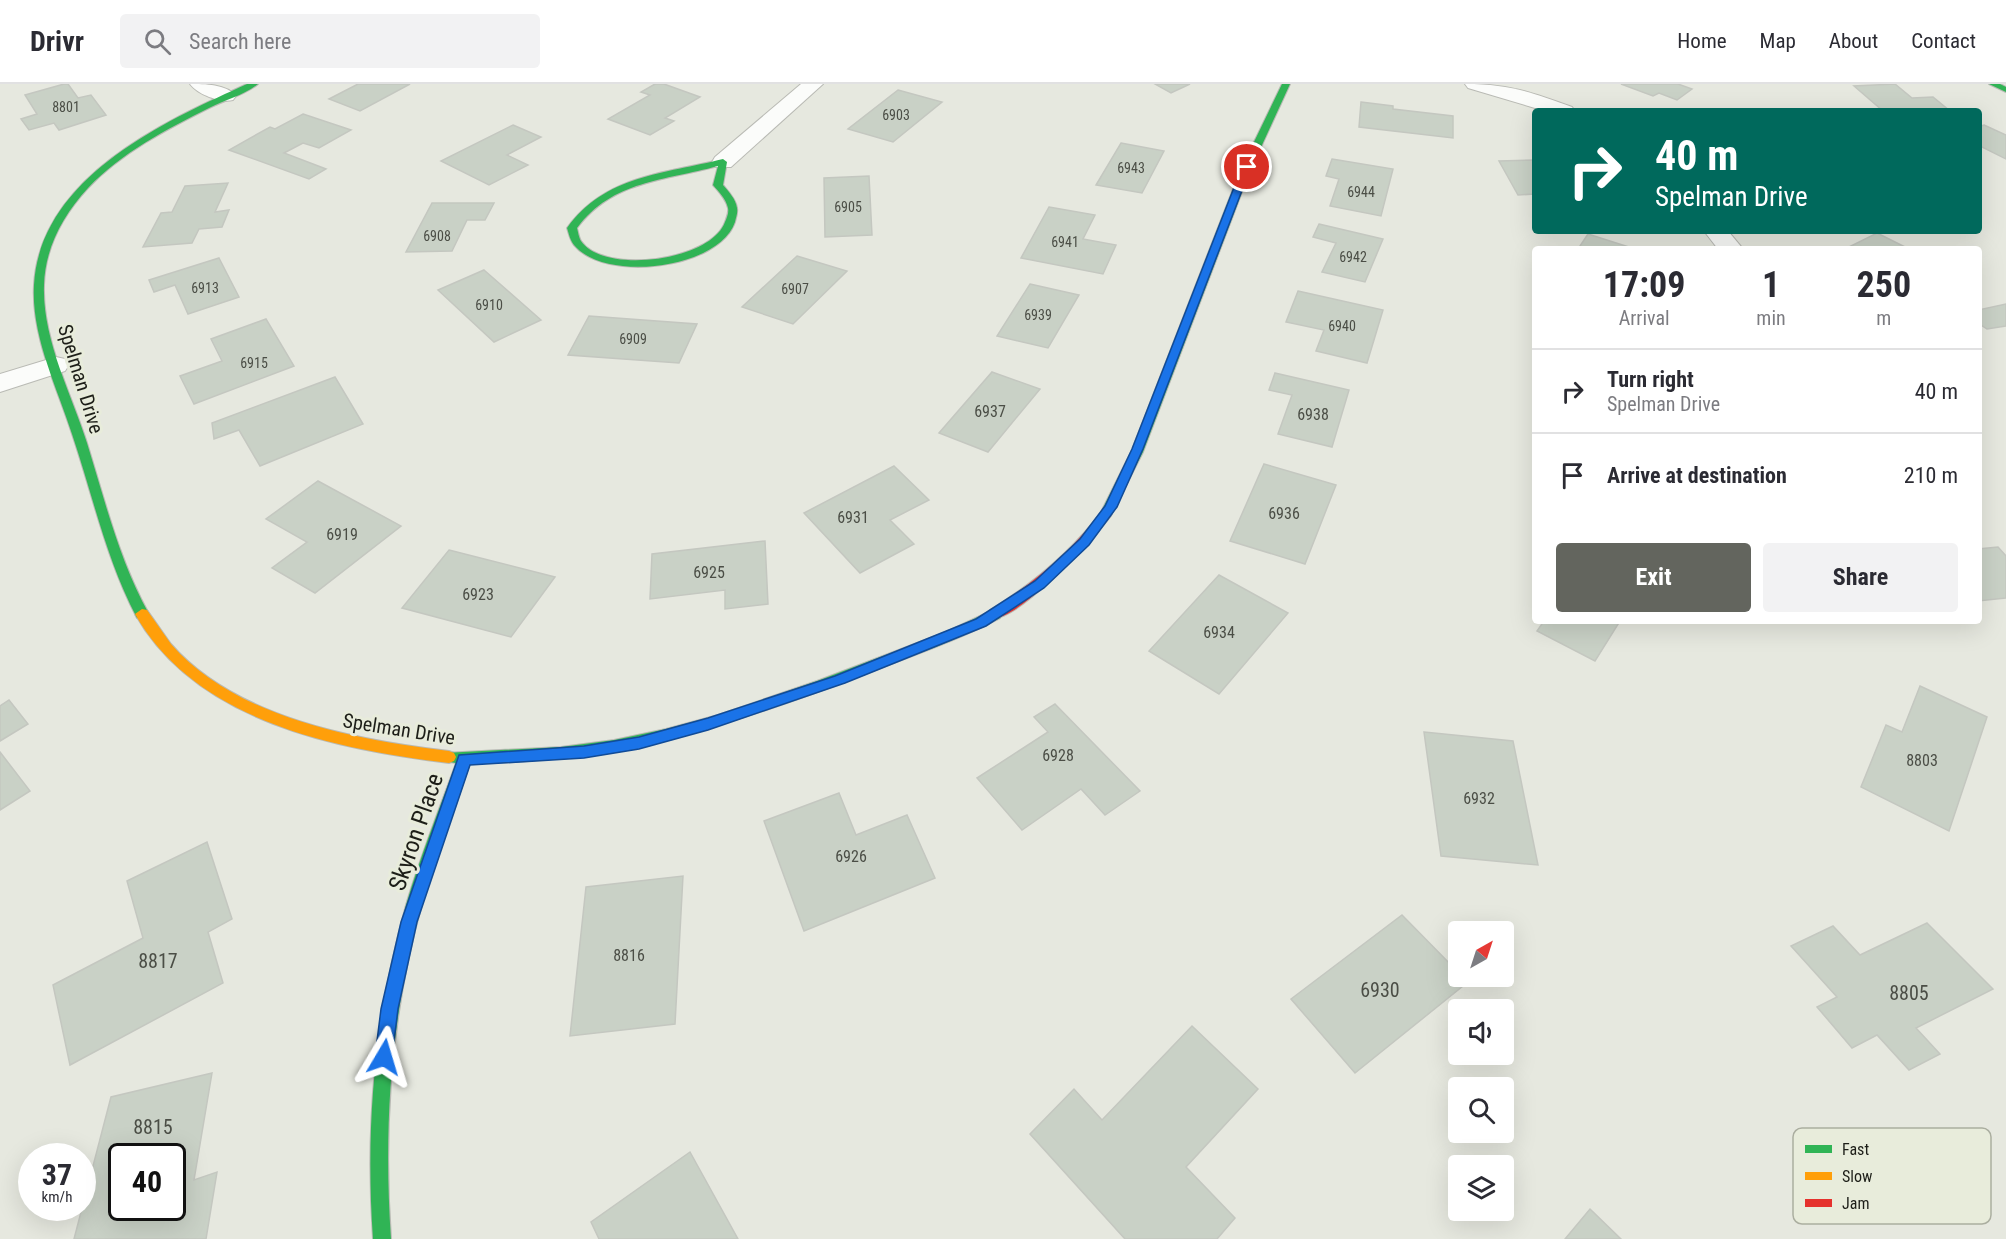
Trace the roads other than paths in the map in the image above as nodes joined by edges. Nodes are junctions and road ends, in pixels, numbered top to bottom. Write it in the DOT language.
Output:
graph roads {
  1 [pos="200,84"];
  2 [pos="254,84"];
  3 [pos="813,84"];
  4 [pos="1286,84"];
  5 [pos="1475,84"];
  6 [pos="1993,84"];
  7 [pos="2006,90"];
  8 [pos="226,96"];
  9 [pos="1557,108"];
  10 [pos="723,162"];
  11 [pos="1718,234"];
  12 [pos="1728,246"];
  13 [pos="56,365"];
  14 [pos="0,383"];
  15 [pos="464,760"];
  16 [pos="382,1239"];
  1 -- 8 [label="street"];
  2 -- 8 [label="street, Spelman Drive"];
  3 -- 10 [label="street"];
  4 -- 15 [label="street, Spelman Drive"];
  5 -- 9 [label="street"];
  6 -- 7 [label="street"];
  8 -- 13 [label="street, Spelman Drive"];
  10 -- 10 [label="street"];
  11 -- 12 [label="street"];
  13 -- 14 [label="street"];
  13 -- 15 [label="street, Spelman Drive"];
  15 -- 16 [label="street, Skyron Place"];
}
